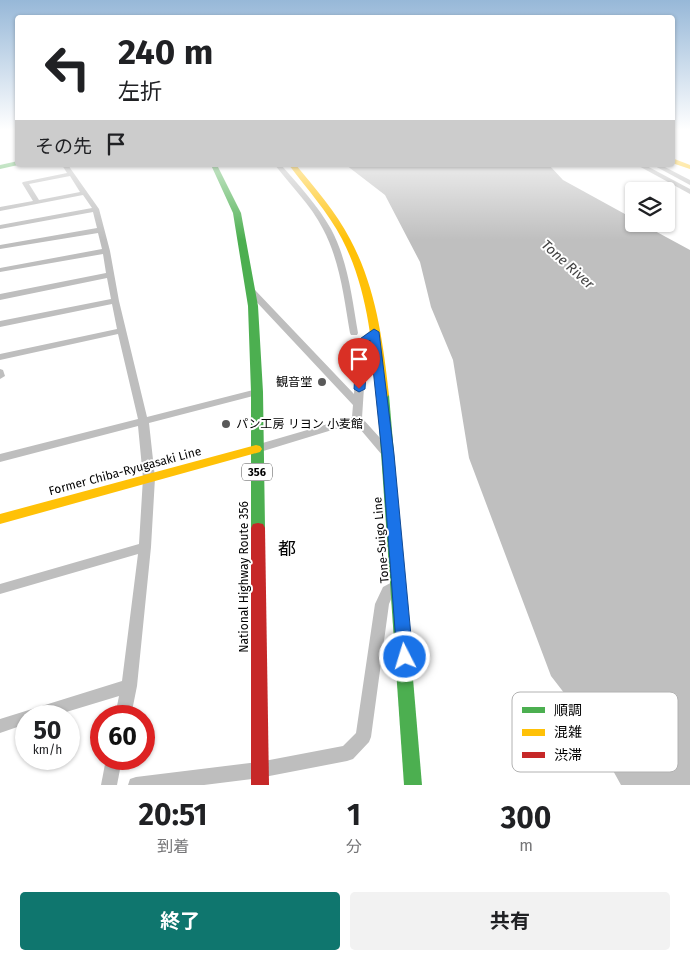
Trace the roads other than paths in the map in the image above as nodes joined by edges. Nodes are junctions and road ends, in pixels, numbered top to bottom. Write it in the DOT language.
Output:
graph roads {
  1 [pos="215,167"];
  2 [pos="280,167"];
  3 [pos="293,167"];
  4 [pos="644,167"];
  5 [pos="660,167"];
  6 [pos="68,170"];
  7 [pos="690,183"];
  8 [pos="83,192"];
  9 [pos="690,192"];
  10 [pos="37,202"];
  11 [pos="0,209"];
  12 [pos="96,209"];
  13 [pos="0,226"];
  14 [pos="100,230"];
  15 [pos="0,247"];
  16 [pos="106,251"];
  17 [pos="0,270"];
  18 [pos="110,275"];
  19 [pos="252,292"];
  20 [pos="0,297"];
  21 [pos="115,301"];
  22 [pos="0,324"];
  23 [pos="122,331"];
  24 [pos="374,332"];
  25 [pos="354,333"];
  26 [pos="0,357"];
  27 [pos="0,372"];
  28 [pos="0,376"];
  29 [pos="257,392"];
  30 [pos="358,405"];
  31 [pos="358,419"];
  32 [pos="144,420"];
  33 [pos="256,449"];
  34 [pos="388,454"];
  35 [pos="0,458"];
  36 [pos="149,478"];
  37 [pos="0,519"];
  38 [pos="145,547"];
  39 [pos="399,583"];
  40 [pos="0,589"];
  41 [pos="129,686"];
  42 [pos="66,705"];
  43 [pos="125,705"];
  44 [pos="15,721"];
  45 [pos="0,726"];
  46 [pos="112,770"];
  47 [pos="259,778"];
  48 [pos="109,785"];
  49 [pos="136,785"];
  50 [pos="413,785"];
  1 -- 19 [label="main road, National Highway Route 356 / 356"];
  2 -- 25 [label="street"];
  3 -- 24 [label="main road, Tone-Suigo Line"];
  4 -- 9 [label="street"];
  5 -- 7 [label="street"];
  6 -- 8 [label="street"];
  6 -- 10 [label="street"];
  8 -- 10 [label="street"];
  8 -- 12 [label="street"];
  10 -- 11 [label="street"];
  12 -- 13 [label="street"];
  12 -- 14 [label="street"];
  14 -- 15 [label="street"];
  14 -- 16 [label="street"];
  16 -- 17 [label="street"];
  16 -- 18 [label="street"];
  18 -- 20 [label="street"];
  18 -- 21 [label="street"];
  19 -- 29 [label="main road, National Highway Route 356 / 356"];
  19 -- 30 [label="street"];
  21 -- 22 [label="street"];
  21 -- 23 [label="street"];
  23 -- 26 [label="street"];
  23 -- 32 [label="street"];
  24 -- 30 [label="street"];
  24 -- 34 [label="main road, Tone-Suigo Line"];
  27 -- 28 [label="street"];
  29 -- 32 [label="street"];
  29 -- 33 [label="main road, National Highway Route 356 / 356"];
  30 -- 31 [label="street"];
  31 -- 33 [label="street"];
  31 -- 34 [label="street"];
  32 -- 35 [label="street"];
  32 -- 36 [label="street"];
  33 -- 36 [label="main road, Former Chiba-Ryugasaki Line"];
  33 -- 47 [label="main road, National Highway Route 356 / 356"];
  34 -- 39 [label="main road, Tone-Suigo Line"];
  36 -- 37 [label="main road, Former Chiba-Ryugasaki Line"];
  36 -- 38 [label="street"];
  38 -- 40 [label="street"];
  38 -- 41 [label="street"];
  39 -- 47 [label="street"];
  39 -- 50 [label="main road, Tone-Suigo Line"];
  41 -- 42 [label="street"];
  41 -- 43 [label="street"];
  44 -- 45 [label="street"];
  46 -- 48 [label="street"];
  47 -- 49 [label="street"];
}
